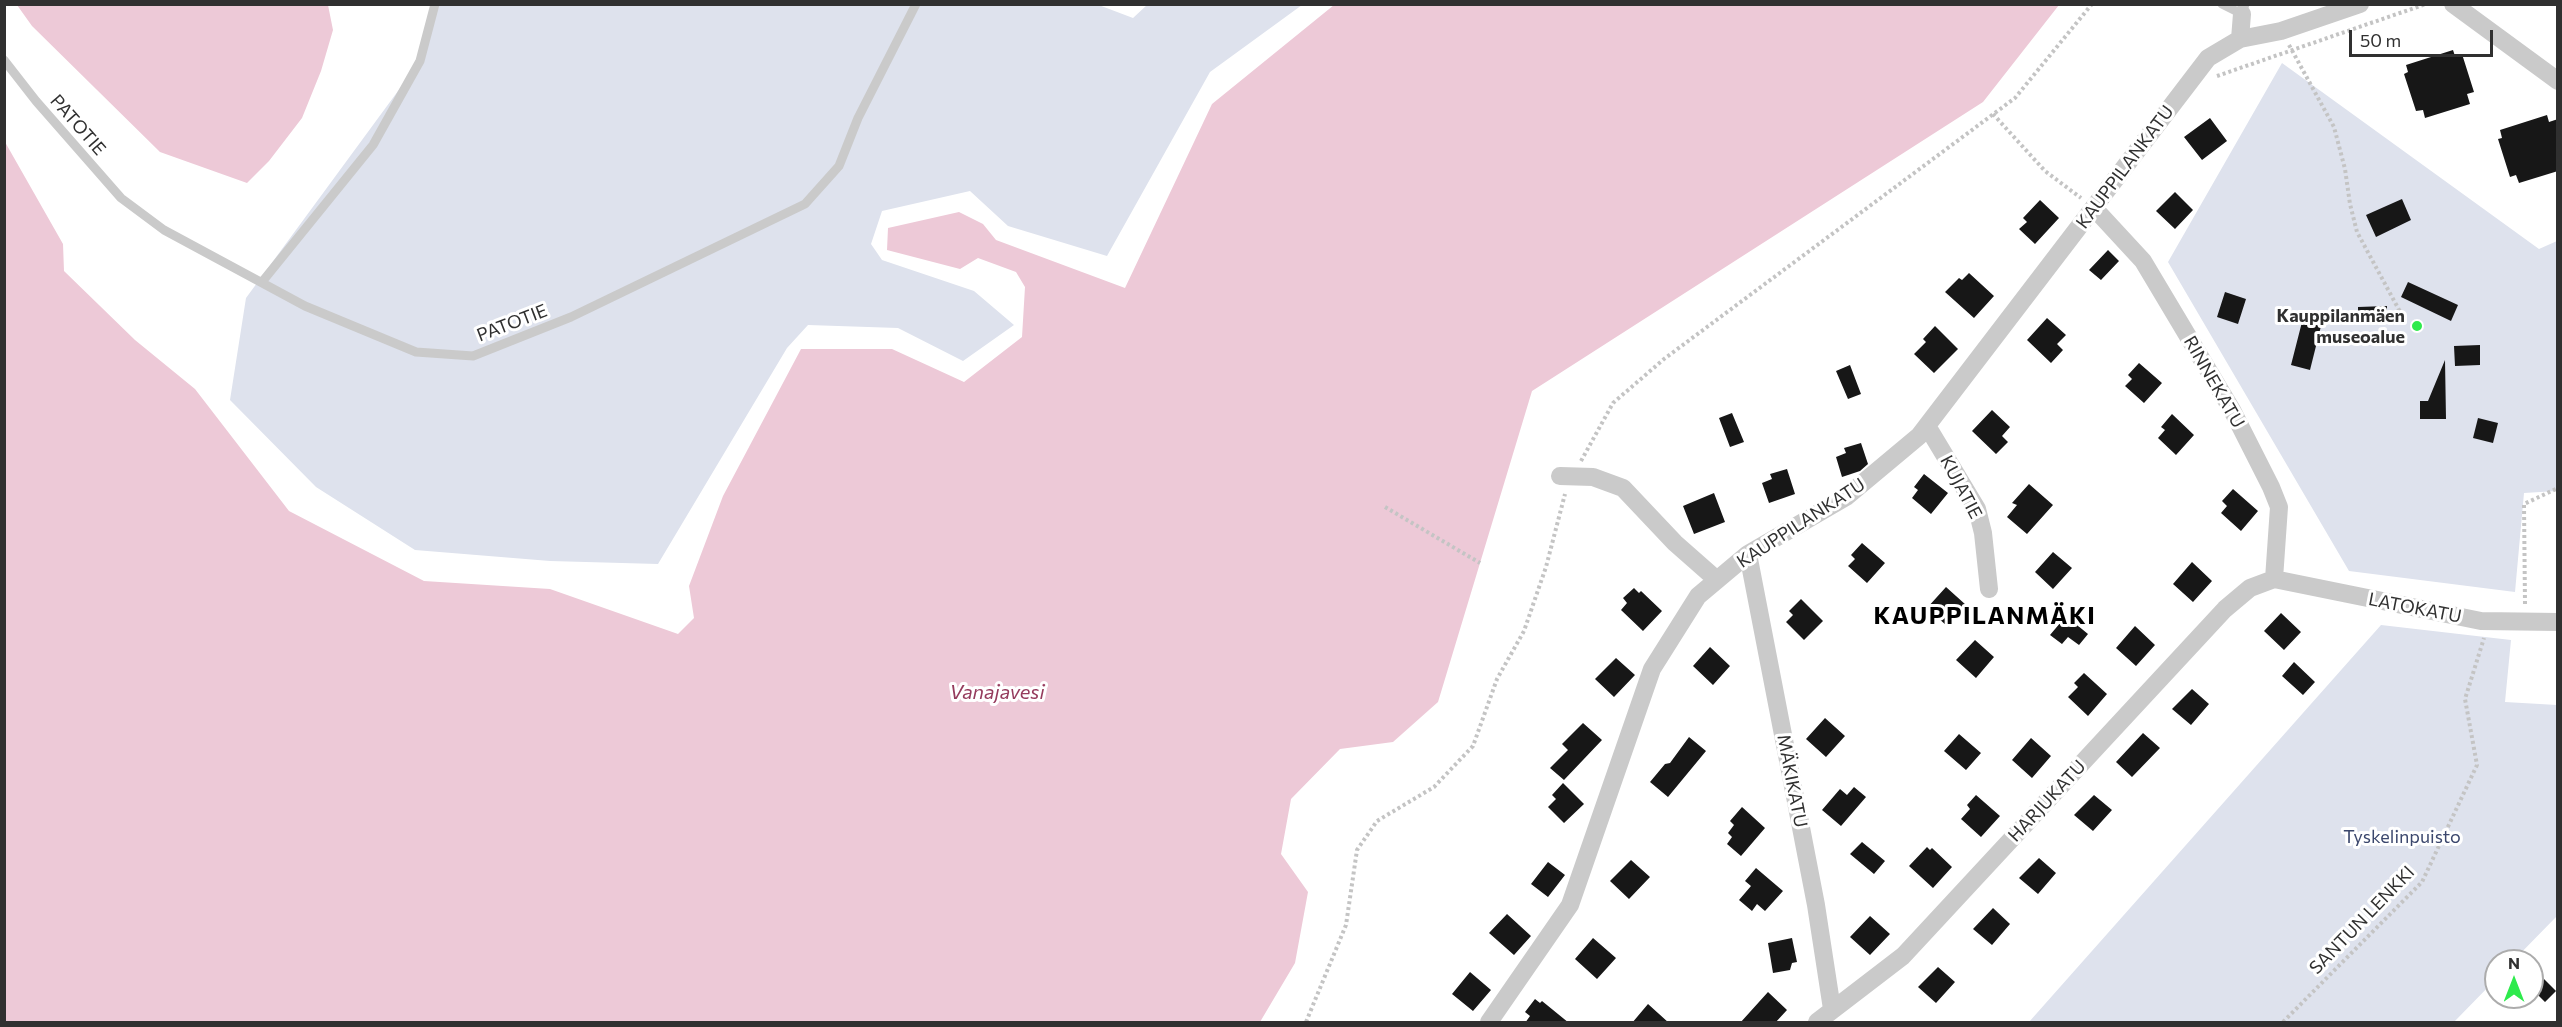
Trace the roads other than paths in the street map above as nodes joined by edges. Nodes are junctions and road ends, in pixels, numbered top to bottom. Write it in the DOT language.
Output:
graph roads {
  1 [pos="435,4"];
  2 [pos="916,4"];
  3 [pos="2222,4"];
  4 [pos="2360,4"];
  5 [pos="2453,4"];
  6 [pos="2244,9"];
  7 [pos="2240,39"];
  8 [pos="4,60"];
  9 [pos="2558,81"];
  10 [pos="2094,208"];
  11 [pos="262,282"];
  12 [pos="1927,426"];
  13 [pos="1566,476"];
  14 [pos="1748,554"];
  15 [pos="2274,579"];
  16 [pos="1717,580"];
  17 [pos="1989,589"];
  18 [pos="2558,622"];
  19 [pos="1832,1009"];
  20 [pos="1489,1023"];
  21 [pos="1817,1023"];
  1 -- 11 [label="lane"];
  2 -- 11 [label="lane, PATOTIE"];
  3 -- 6 [label="lane"];
  4 -- 7 [label="street, KAUPPILANKATU"];
  5 -- 9 [label="street"];
  6 -- 7 [label="street"];
  7 -- 10 [label="street, KAUPPILANKATU"];
  8 -- 11 [label="lane, PATOTIE"];
  10 -- 12 [label="street, KAUPPILANKATU"];
  10 -- 15 [label="street, RINNEKATU"];
  12 -- 14 [label="street, KAUPPILANKATU"];
  12 -- 17 [label="street, KUJATIE"];
  13 -- 16 [label="street"];
  14 -- 16 [label="street, KAUPPILANKATU"];
  14 -- 19 [label="street, MÄKIKATU"];
  15 -- 18 [label="street, LATOKATU"];
  15 -- 19 [label="street, HARJUKATU"];
  16 -- 20 [label="street, KAUPPILANKATU"];
  19 -- 21 [label="street, HARJUKATU"];
}
